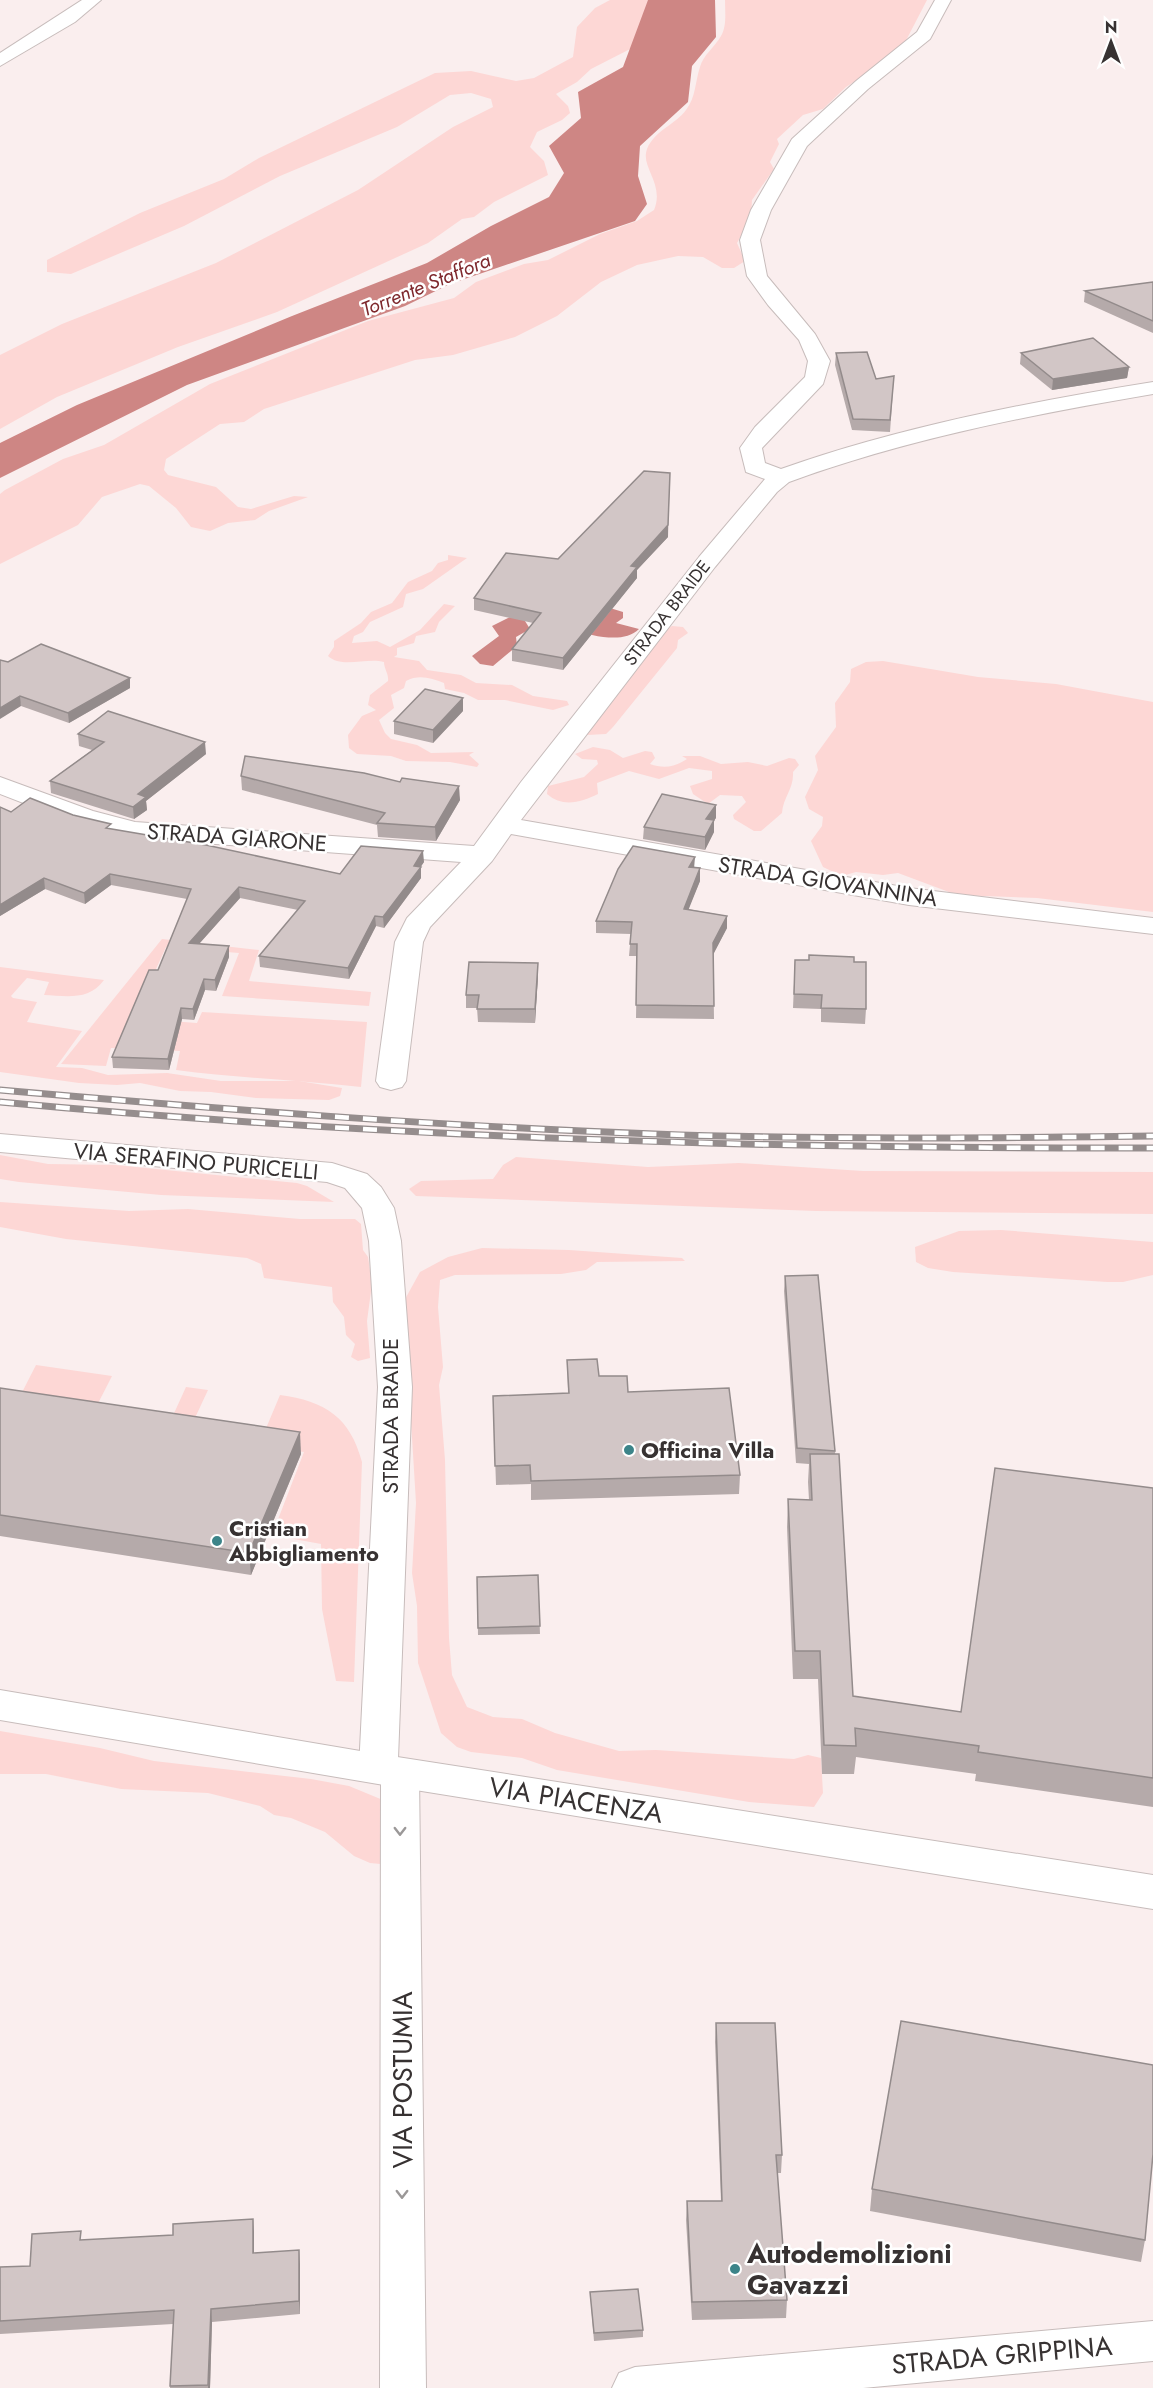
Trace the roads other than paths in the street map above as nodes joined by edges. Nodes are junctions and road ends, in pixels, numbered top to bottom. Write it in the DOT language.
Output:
graph roads {
  1 [pos="93,0"];
  2 [pos="943,0"];
  3 [pos="0,61"];
  4 [pos="1153,388"];
  5 [pos="781,477"];
  6 [pos="0,785"];
  7 [pos="506,825"];
  8 [pos="482,855"];
  9 [pos="1153,926"];
  10 [pos="391,1082"];
  11 [pos="0,1143"];
  12 [pos="378,1208"];
  13 [pos="0,1705"];
  14 [pos="389,1771"];
  15 [pos="1153,1892"];
  16 [pos="1153,2341"];
  17 [pos="744,2383"];
  18 [pos="403,2388"];
  19 [pos="635,2388"];
  1 -- 3 [label="street"];
  2 -- 5 [label="street"];
  4 -- 5 [label="street, STRADA BRAIDE"];
  5 -- 7 [label="street, STRADA BRAIDE"];
  6 -- 8 [label="street, STRADA GIARONE"];
  7 -- 8 [label="street, STRADA BRAIDE"];
  7 -- 9 [label="street, STRADA GIOVANNINA"];
  8 -- 10 [label="street, STRADA BRAIDE"];
  11 -- 12 [label="street, VIA SERAFINO PURICELLI"];
  12 -- 14 [label="street, STRADA BRAIDE"];
  13 -- 14 [label="main road, VIA PIACENZA"];
  14 -- 15 [label="main road, VIA PIACENZA"];
  14 -- 18 [label="street, VIA POSTUMIA, one-way"];
  16 -- 17 [label="street, STRADA GRIPPINA"];
  17 -- 19 [label="street, STRADA GRIPPINA"];
}
